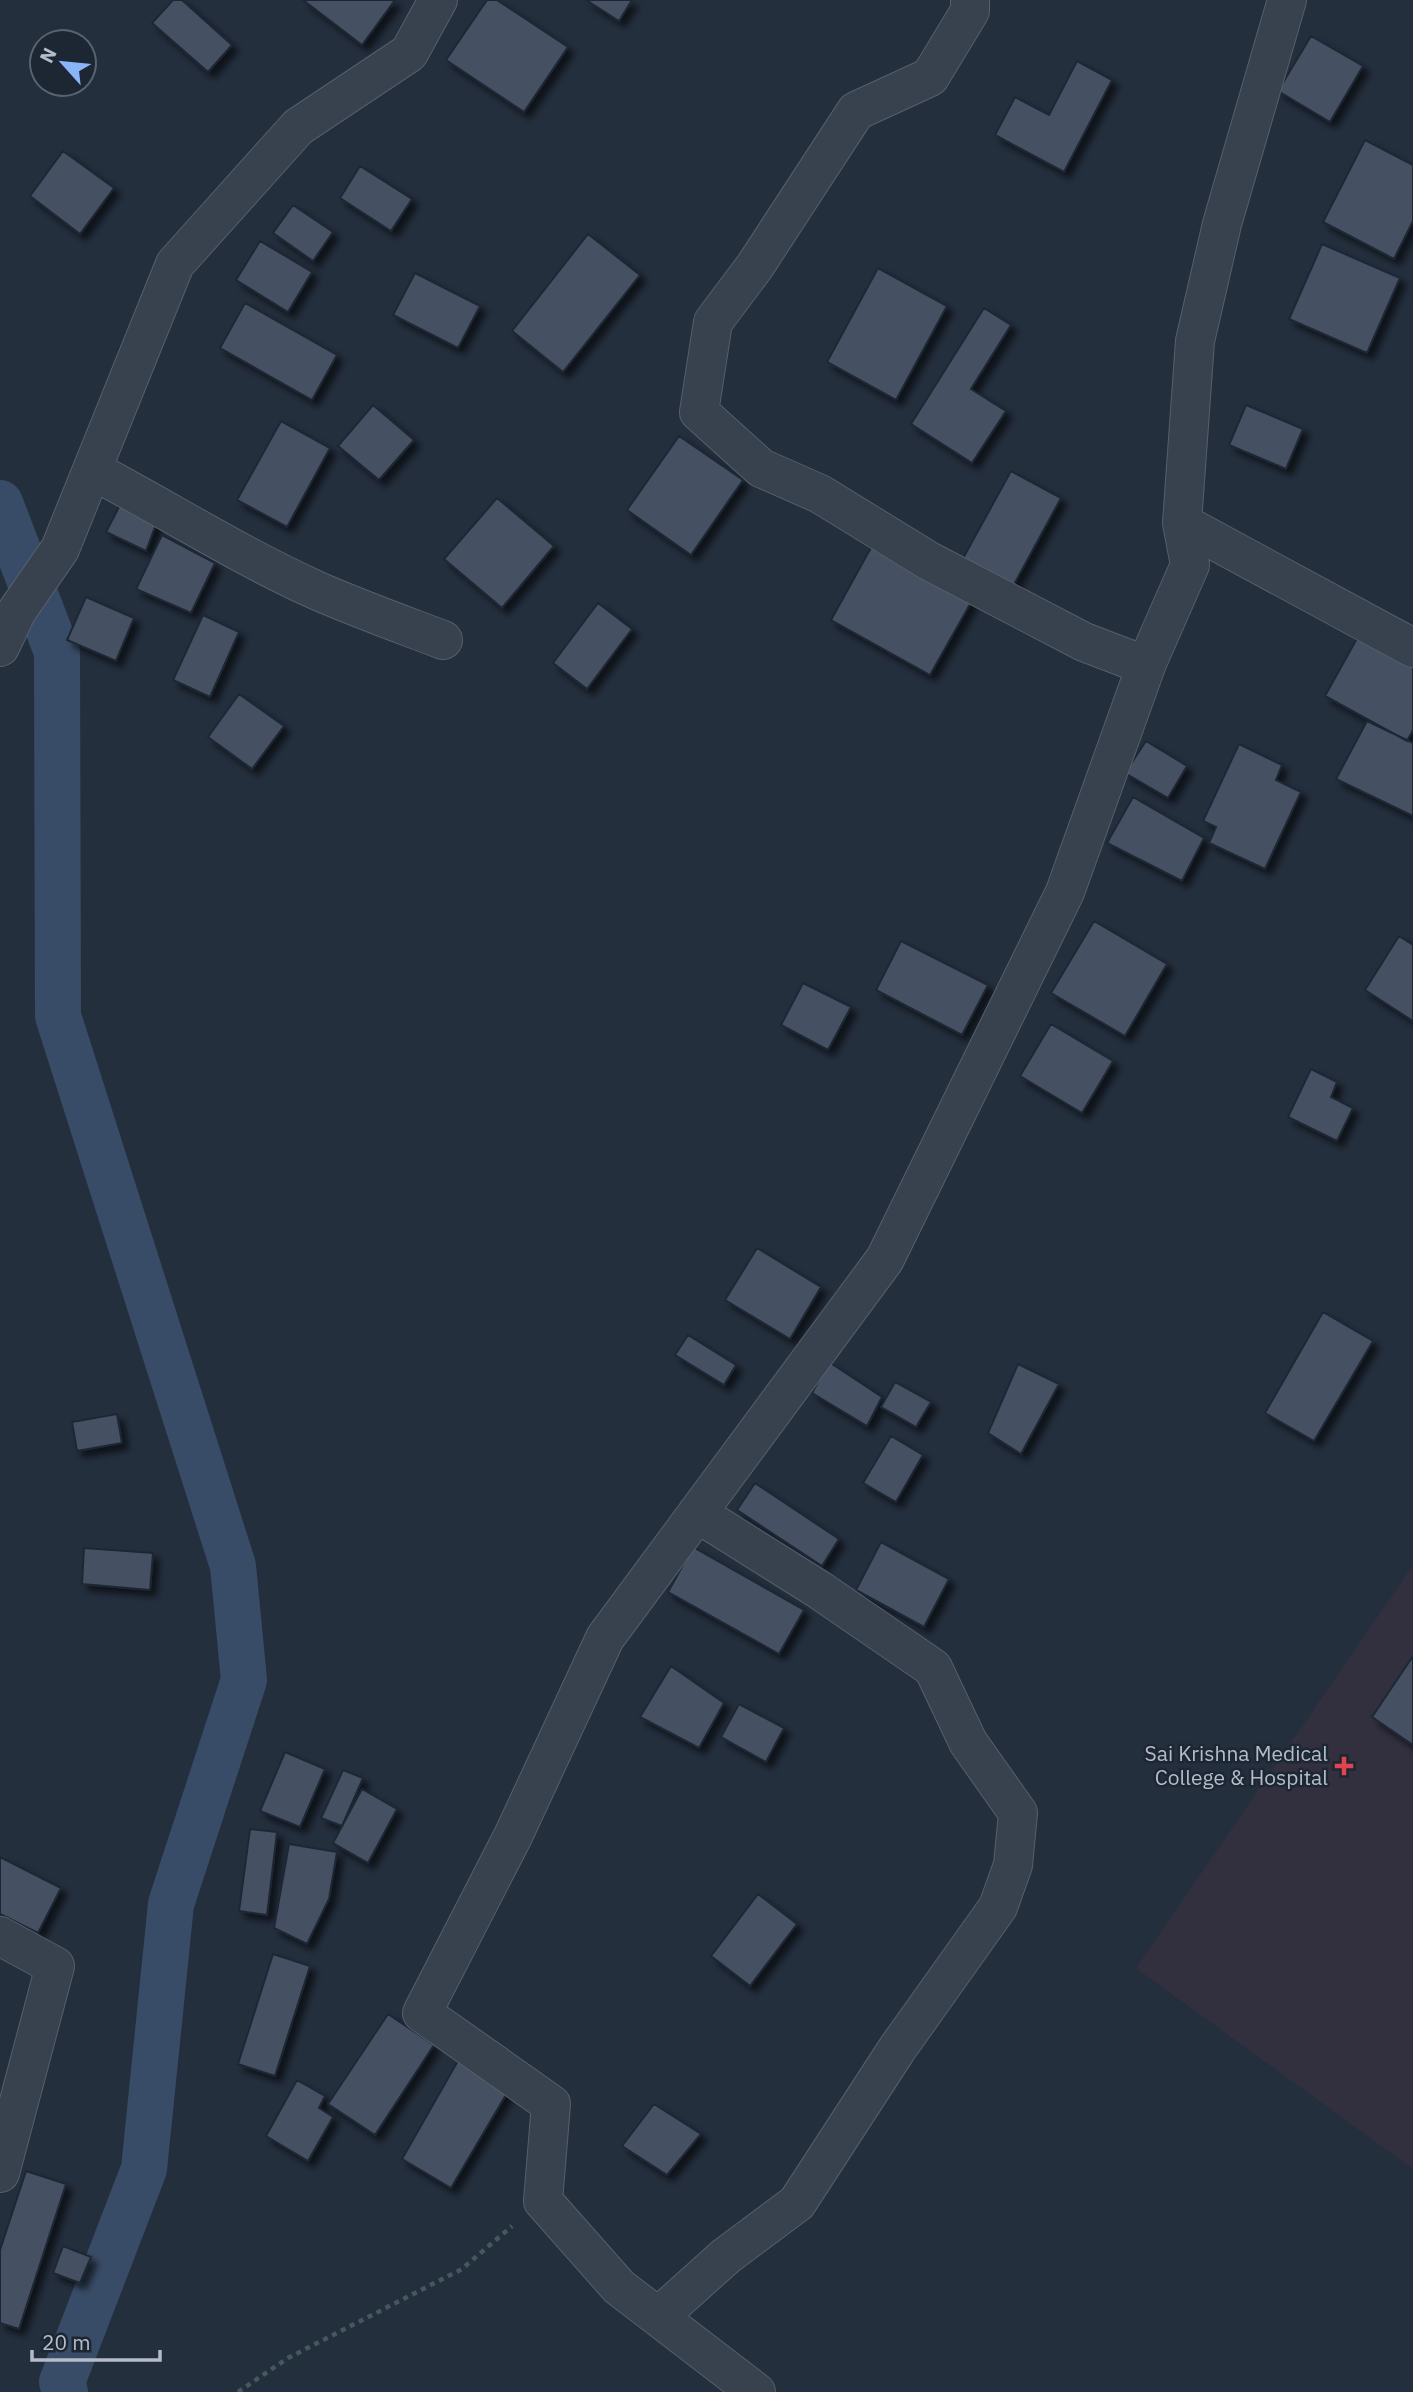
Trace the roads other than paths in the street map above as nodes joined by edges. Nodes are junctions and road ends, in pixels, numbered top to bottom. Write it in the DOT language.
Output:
graph roads {
  1 [pos="438,0"];
  2 [pos="970,0"];
  3 [pos="1287,0"];
  4 [pos="92,470"];
  5 [pos="1182,523"];
  6 [pos="443,640"];
  7 [pos="0,647"];
  8 [pos="1413,648"];
  9 [pos="1147,663"];
  10 [pos="697,1513"];
  11 [pos="0,1936"];
  12 [pos="0,2173"];
  13 [pos="658,2317"];
  14 [pos="756,2392"];
  1 -- 4 [label="street"];
  2 -- 9 [label="street"];
  3 -- 5 [label="street"];
  4 -- 6 [label="street"];
  4 -- 7 [label="street"];
  5 -- 8 [label="street"];
  5 -- 9 [label="street"];
  9 -- 10 [label="street"];
  10 -- 13 [label="street"];
  10 -- 13 [label="street"];
  11 -- 12 [label="street"];
  13 -- 14 [label="street"];
}
